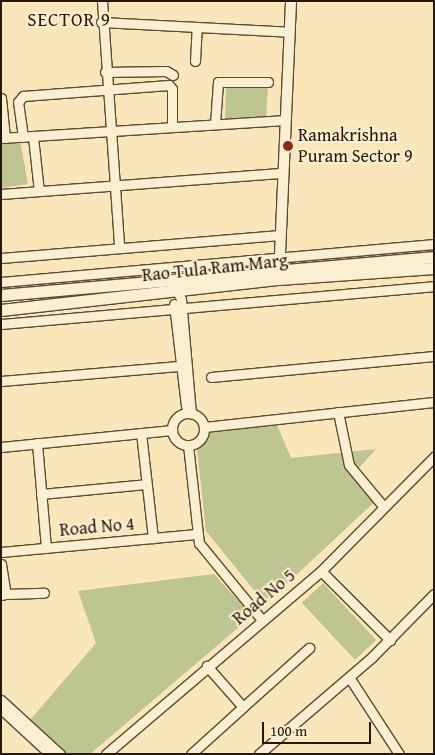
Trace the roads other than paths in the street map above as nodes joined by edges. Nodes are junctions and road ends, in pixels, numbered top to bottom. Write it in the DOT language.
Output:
graph roads {
  1 [pos="102,1"];
  2 [pos="291,1"];
  3 [pos="101,22"];
  4 [pos="197,27"];
  5 [pos="289,32"];
  6 [pos="195,61"];
  7 [pos="105,72"];
  8 [pos="173,76"];
  9 [pos="268,82"];
  10 [pos="107,90"];
  11 [pos="1,98"];
  12 [pos="285,120"];
  13 [pos="215,124"];
  14 [pos="172,127"];
  15 [pos="110,131"];
  16 [pos="33,136"];
  17 [pos="23,137"];
  18 [pos="3,138"];
  19 [pos="283,173"];
  20 [pos="114,185"];
  21 [pos="39,191"];
  22 [pos="1,194"];
  23 [pos="280,234"];
  24 [pos="434,244"];
  25 [pos="119,246"];
  26 [pos="280,256"];
  27 [pos="434,257"];
  28 [pos="1,258"];
  29 [pos="434,268"];
  30 [pos="279,274"];
  31 [pos="1,282"];
  32 [pos="434,286"];
  33 [pos="176,293"];
  34 [pos="1,295"];
  35 [pos="179,309"];
  36 [pos="1,310"];
  37 [pos="1,324"];
  38 [pos="182,341"];
  39 [pos="434,356"];
  40 [pos="181,366"];
  41 [pos="211,378"];
  42 [pos="1,382"];
  43 [pos="434,402"];
  44 [pos="338,412"];
  45 [pos="189,414"];
  46 [pos="204,427"];
  47 [pos="172,430"];
  48 [pos="141,434"];
  49 [pos="37,443"];
  50 [pos="188,445"];
  51 [pos="1,447"];
  52 [pos="434,457"];
  53 [pos="146,484"];
  54 [pos="41,494"];
  55 [pos="384,506"];
  56 [pos="196,534"];
  57 [pos="153,538"];
  58 [pos="46,548"];
  59 [pos="1,552"];
  60 [pos="1,564"];
  61 [pos="321,571"];
  62 [pos="44,594"];
  63 [pos="434,594"];
  64 [pos="4,595"];
  65 [pos="262,620"];
  66 [pos="390,640"];
  67 [pos="309,648"];
  68 [pos="207,666"];
  69 [pos="349,677"];
  70 [pos="1,700"];
  71 [pos="243,707"];
  72 [pos="1,709"];
  73 [pos="50,754"];
  74 [pos="60,754"];
  75 [pos="106,754"];
  76 [pos="191,754"];
  77 [pos="259,754"];
  78 [pos="399,754"];
  1 -- 3 [label="street"];
  2 -- 5 [label="street"];
  3 -- 4 [label="street"];
  3 -- 7 [label="street"];
  4 -- 5 [label="street"];
  4 -- 6 [label="street"];
  5 -- 12 [label="street"];
  7 -- 8 [label="street"];
  7 -- 10 [label="street"];
  9 -- 13 [label="street"];
  10 -- 14 [label="street"];
  10 -- 15 [label="street"];
  10 -- 17 [label="street"];
  11 -- 18 [label="street"];
  12 -- 13 [label="street"];
  12 -- 19 [label="street"];
  13 -- 14 [label="street"];
  14 -- 15 [label="street"];
  15 -- 16 [label="street"];
  15 -- 20 [label="street"];
  16 -- 17 [label="street"];
  16 -- 21 [label="street"];
  17 -- 18 [label="street"];
  19 -- 20 [label="street"];
  19 -- 23 [label="street"];
  20 -- 21 [label="street"];
  20 -- 25 [label="street"];
  21 -- 22 [label="street"];
  23 -- 25 [label="street"];
  23 -- 26 [label="street"];
  24 -- 26 [label="street"];
  25 -- 28 [label="street"];
  26 -- 30 [label="street"];
  26 -- 31 [label="street"];
  27 -- 30 [label="main road, Rao Tula Ram Marg"];
  29 -- 30 [label="main road, Rao Tula Ram Marg"];
  30 -- 33 [label="main road, Rao Tula Ram Marg"];
  30 -- 34 [label="main road, Rao Tula Ram Marg"];
  32 -- 35 [label="street"];
  33 -- 35 [label="street"];
  33 -- 36 [label="main road, Rao Tula Ram Marg"];
  35 -- 37 [label="street"];
  35 -- 38 [label="street"];
  38 -- 40 [label="street"];
  38 -- 45 [label="street"];
  39 -- 41 [label="street"];
  40 -- 42 [label="street"];
  40 -- 45 [label="street"];
  43 -- 44 [label="street"];
  44 -- 46 [label="street"];
  44 -- 55 [label="street"];
  45 -- 46 [label="street"];
  45 -- 47 [label="street"];
  46 -- 50 [label="street"];
  47 -- 48 [label="street"];
  47 -- 50 [label="street"];
  48 -- 49 [label="street"];
  48 -- 53 [label="street"];
  49 -- 51 [label="street"];
  49 -- 54 [label="street"];
  50 -- 56 [label="street"];
  52 -- 55 [label="street, Road No 5"];
  53 -- 54 [label="street"];
  53 -- 57 [label="street"];
  54 -- 58 [label="street"];
  55 -- 61 [label="street, Road No 5"];
  56 -- 57 [label="street, Road No 4"];
  56 -- 65 [label="street"];
  57 -- 58 [label="street, Road No 4"];
  58 -- 59 [label="street, Road No 4"];
  60 -- 64 [label="street"];
  61 -- 65 [label="street, Road No 5"];
  61 -- 66 [label="street"];
  62 -- 64 [label="street"];
  63 -- 66 [label="street"];
  65 -- 68 [label="street, Road No 5"];
  66 -- 69 [label="street"];
  67 -- 71 [label="street"];
  68 -- 71 [label="street"];
  68 -- 75 [label="street, Road No 5"];
  69 -- 77 [label="street"];
  69 -- 78 [label="street"];
  70 -- 74 [label="street"];
  71 -- 76 [label="street"];
  72 -- 73 [label="street"];
}
